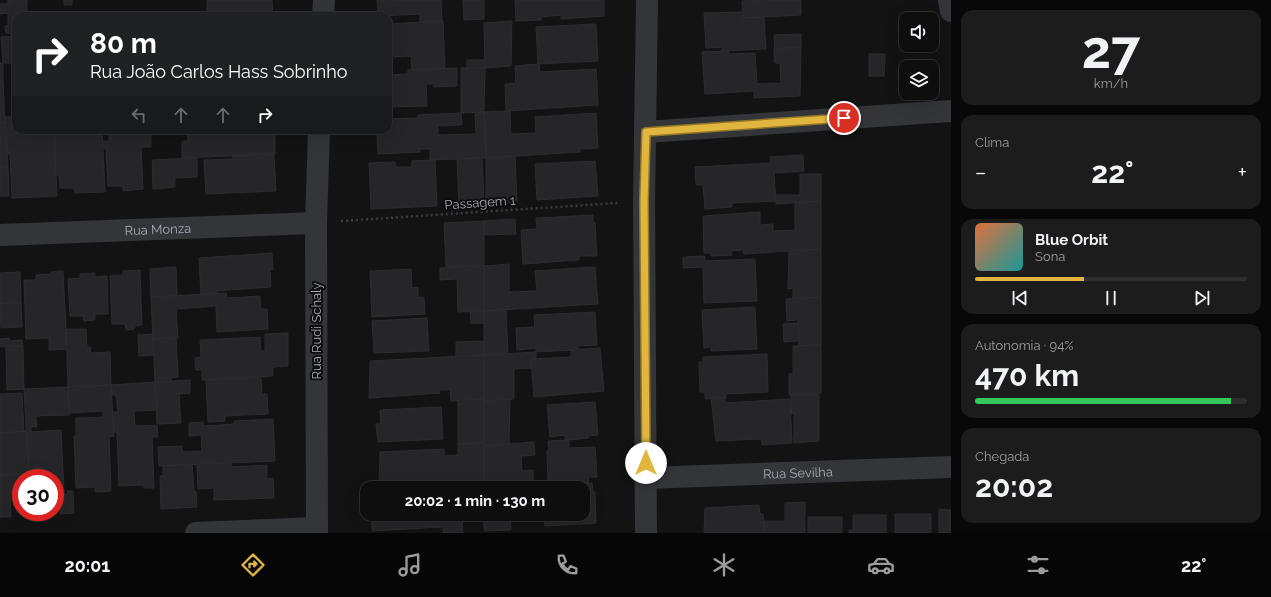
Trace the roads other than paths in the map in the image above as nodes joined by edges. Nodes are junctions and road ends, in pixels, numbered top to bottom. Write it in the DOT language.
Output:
graph roads {
  1 [pos="324,0"];
  2 [pos="647,0"];
  3 [pos="949,0"];
  4 [pos="951,11"];
  5 [pos="323,12"];
  6 [pos="951,111"];
  7 [pos="646,132"];
  8 [pos="319,134"];
  9 [pos="316,223"];
  10 [pos="0,235"];
  11 [pos="951,467"];
  12 [pos="646,478"];
  13 [pos="317,530"];
  14 [pos="196,533"];
  15 [pos="646,533"];
  1 -- 5 [label="street"];
  2 -- 7 [label="street"];
  3 -- 4 [label="street"];
  6 -- 7 [label="street"];
  7 -- 12 [label="street"];
  8 -- 9 [label="street, Rua Rudi Schaly"];
  9 -- 10 [label="street, Rua Monza"];
  9 -- 13 [label="street, Rua Rudi Schaly"];
  11 -- 12 [label="street, Rua Sevilha"];
  12 -- 15 [label="street"];
  13 -- 14 [label="street"];
}
